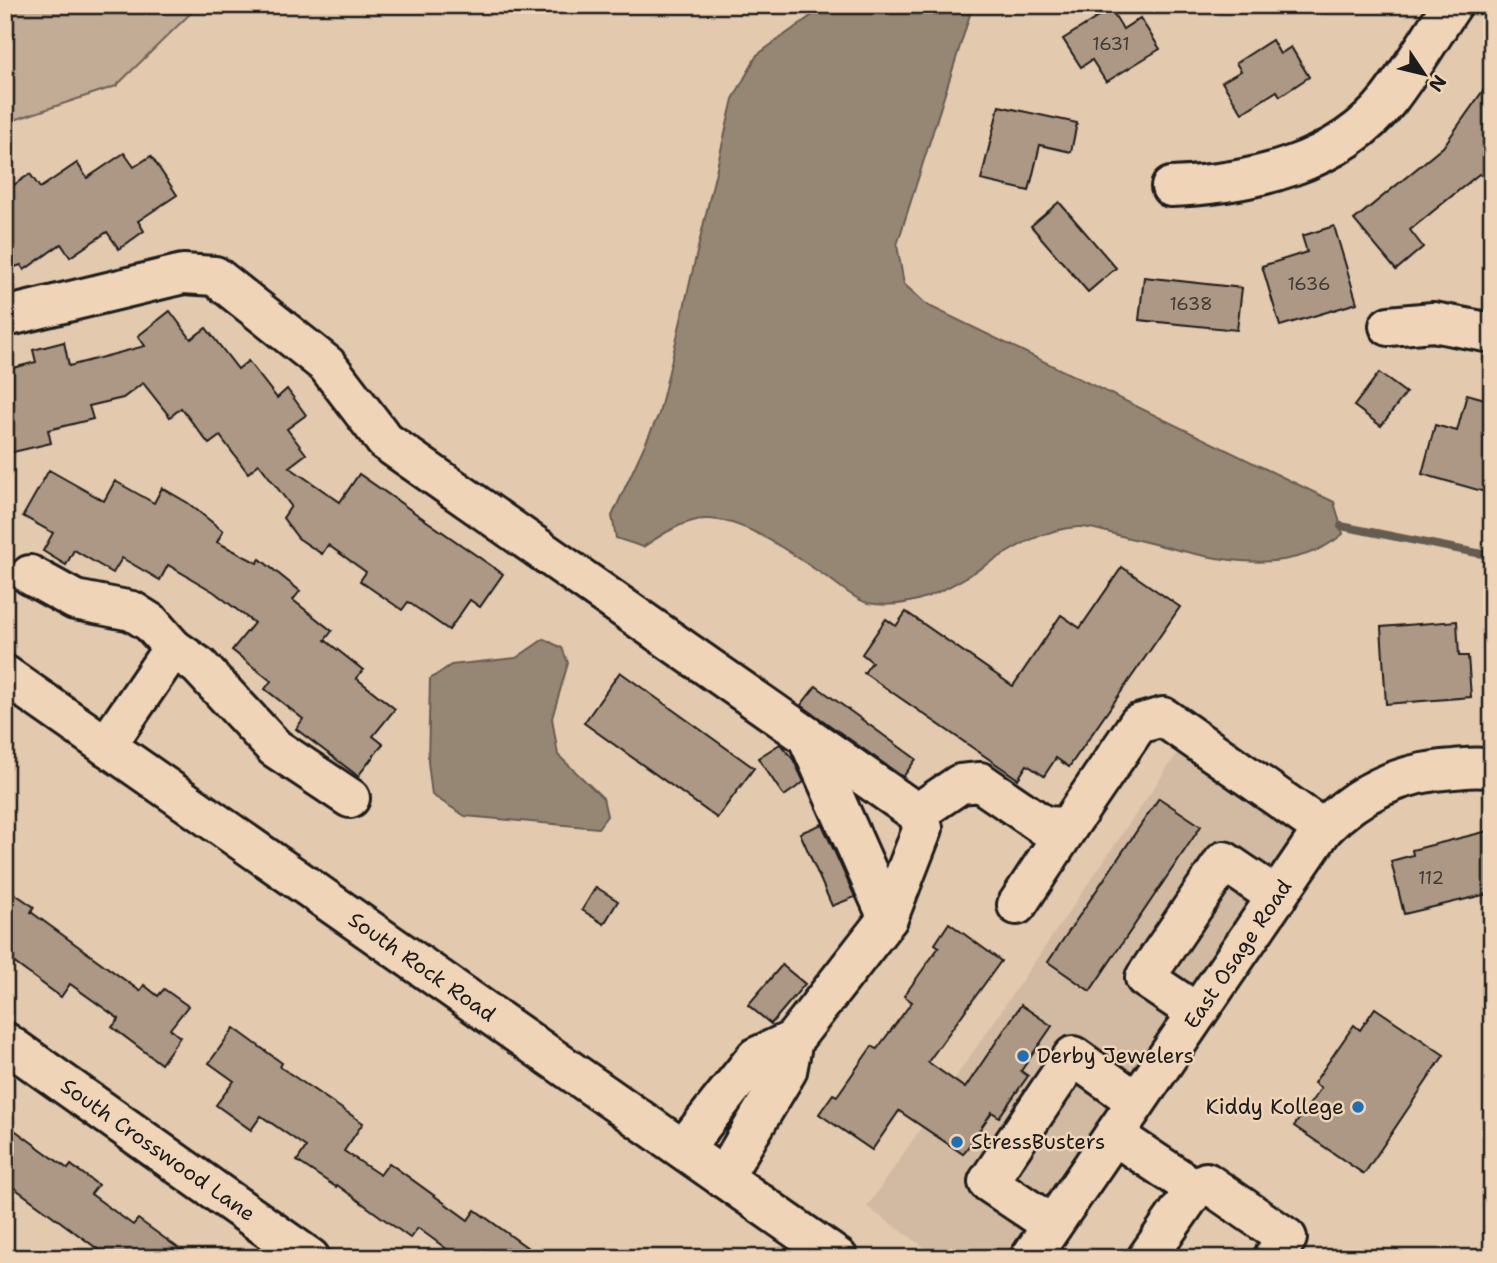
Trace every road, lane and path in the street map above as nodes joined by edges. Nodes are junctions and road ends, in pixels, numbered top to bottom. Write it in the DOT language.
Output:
graph roads {
  1 [pos="1452,5"];
  2 [pos="1171,187"];
  3 [pos="5,317"];
  4 [pos="1389,326"];
  5 [pos="1492,332"];
  6 [pos="30,575"];
  7 [pos="173,648"];
  8 [pos="5,676"];
  9 [pos="807,736"];
  10 [pos="106,746"];
  11 [pos="1492,769"];
  12 [pos="350,798"];
  13 [pos="917,813"];
  14 [pos="1068,827"];
  15 [pos="1323,829"];
  16 [pos="1277,897"];
  17 [pos="1017,905"];
  18 [pos="888,918"];
  19 [pos="1197,1013"];
  20 [pos="793,1040"];
  21 [pos="5,1042"];
  22 [pos="1136,1101"];
  23 [pos="1114,1135"];
  24 [pos="682,1149"];
  25 [pos="723,1178"];
  26 [pos="1195,1189"];
  27 [pos="1052,1225"];
  28 [pos="310,1258"];
  29 [pos="838,1258"];
  30 [pos="1030,1258"];
  31 [pos="1147,1258"];
  32 [pos="1273,1258"];
  1 -- 2 [label="street"];
  3 -- 9 [label="street"];
  4 -- 5 [label="street"];
  6 -- 7 [label="street"];
  7 -- 10 [label="street"];
  7 -- 12 [label="street"];
  8 -- 10 [label="street, South Rock Road"];
  9 -- 13 [label="street"];
  9 -- 18 [label="street"];
  10 -- 24 [label="street, South Rock Road"];
  11 -- 15 [label="street, East Osage Road"];
  13 -- 14 [label="street"];
  13 -- 18 [label="street"];
  14 -- 15 [label="street"];
  14 -- 17 [label="street"];
  15 -- 16 [label="street, East Osage Road"];
  16 -- 19 [label="street, East Osage Road"];
  16 -- 19 [label="street"];
  18 -- 20 [label="street"];
  19 -- 22 [label="street, East Osage Road"];
  20 -- 24 [label="street"];
  20 -- 25 [label="street"];
  21 -- 28 [label="street, South Crosswood Lane"];
  22 -- 23 [label="street, East Osage Road"];
  22 -- 27 [label="street"];
  23 -- 26 [label="street"];
  23 -- 27 [label="street, East Osage Road"];
  24 -- 25 [label="street, South Rock Road"];
  25 -- 29 [label="street, South Rock Road"];
  26 -- 31 [label="street"];
  26 -- 32 [label="street"];
  27 -- 30 [label="street, East Osage Road"];
}
